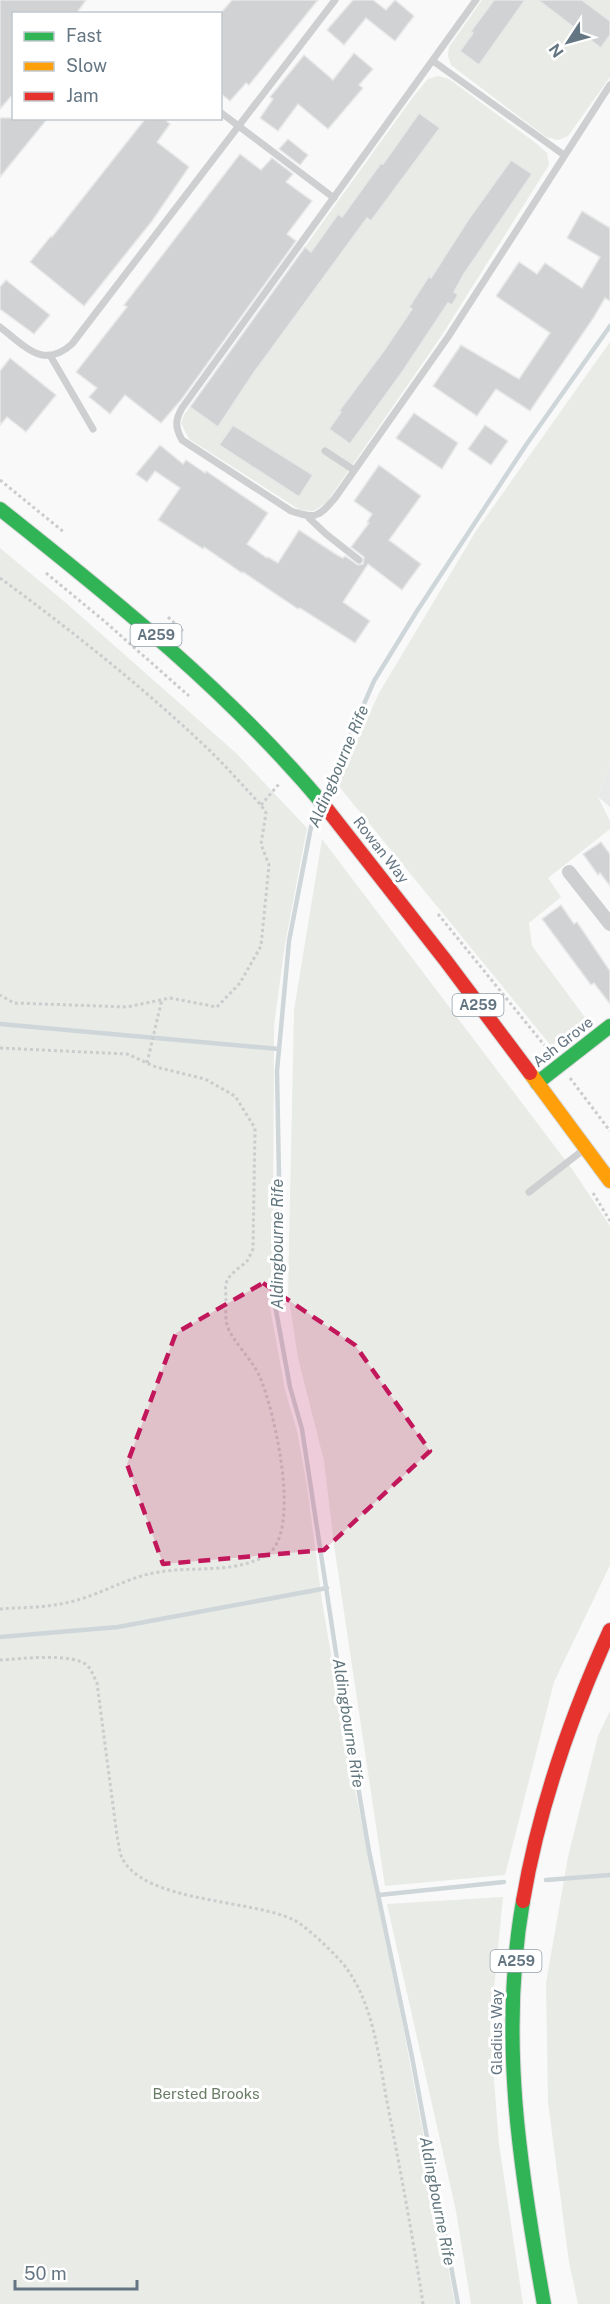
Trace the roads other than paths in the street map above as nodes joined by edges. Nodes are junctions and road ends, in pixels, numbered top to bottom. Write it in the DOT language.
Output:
graph roads {
  1 [pos="335,0"];
  2 [pos="476,0"];
  3 [pos="433,61"];
  4 [pos="610,85"];
  5 [pos="222,113"];
  6 [pos="239,126"];
  7 [pos="564,155"];
  8 [pos="334,198"];
  9 [pos="0,327"];
  10 [pos="51,357"];
  11 [pos="93,429"];
  12 [pos="325,451"];
  13 [pos="354,470"];
  14 [pos="0,509"];
  15 [pos="309,518"];
  16 [pos="359,560"];
  17 [pos="569,872"];
  18 [pos="609,919"];
  19 [pos="610,1026"];
  20 [pos="537,1083"];
  21 [pos="586,1148"];
  22 [pos="610,1180"];
  23 [pos="529,1192"];
  24 [pos="610,1630"];
  25 [pos="544,2304"];
  1 -- 6 [label="lane"];
  2 -- 3 [label="lane"];
  3 -- 7 [label="lane"];
  3 -- 8 [label="lane"];
  4 -- 7 [label="lane"];
  5 -- 6 [label="lane"];
  6 -- 8 [label="lane"];
  6 -- 10 [label="lane"];
  7 -- 13 [label="lane"];
  8 -- 15 [label="lane"];
  9 -- 10 [label="lane"];
  10 -- 11 [label="lane"];
  12 -- 13 [label="lane"];
  13 -- 15 [label="lane"];
  14 -- 20 [label="main road, Rowan Way / A259"];
  15 -- 16 [label="lane"];
  17 -- 18 [label="street"];
  19 -- 20 [label="main road, Ash Grove"];
  20 -- 21 [label="main road, Rowan Way / A259"];
  21 -- 22 [label="main road, Rowan Way / A259"];
  21 -- 23 [label="lane"];
  24 -- 25 [label="main road, Gladius Way / A259"];
}
